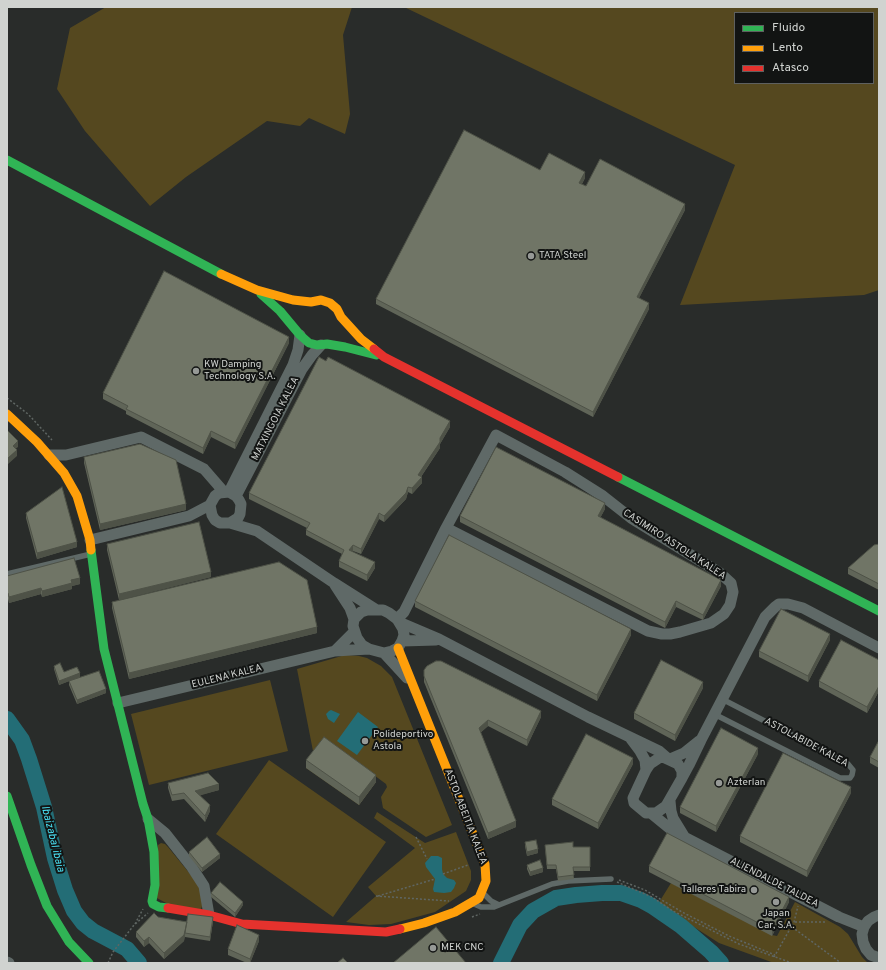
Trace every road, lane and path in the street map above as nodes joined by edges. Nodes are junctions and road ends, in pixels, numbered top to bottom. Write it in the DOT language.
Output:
graph roads {
  1 [pos="7,160"];
  2 [pos="257,290"];
  3 [pos="311,302"];
  4 [pos="341,317"];
  5 [pos="299,333"];
  6 [pos="324,345"];
  7 [pos="384,357"];
  8 [pos="7,414"];
  9 [pos="82,451"];
  10 [pos="49,455"];
  11 [pos="64,472"];
  12 [pos="221,499"];
  13 [pos="241,510"];
  14 [pos="230,523"];
  15 [pos="446,528"];
  16 [pos="258,531"];
  17 [pos="90,540"];
  18 [pos="92,554"];
  19 [pos="7,574"];
  20 [pos="334,583"];
  21 [pos="375,610"];
  22 [pos="879,611"];
  23 [pos="395,618"];
  24 [pos="354,619"];
  25 [pos="354,632"];
  26 [pos="439,639"];
  27 [pos="400,644"];
  28 [pos="879,648"];
  29 [pos="369,649"];
  30 [pos="335,651"];
  31 [pos="384,653"];
  32 [pos="410,680"];
  33 [pos="722,699"];
  34 [pos="118,703"];
  35 [pos="714,714"];
  36 [pos="629,737"];
  37 [pos="701,740"];
  38 [pos="668,758"];
  39 [pos="646,770"];
  40 [pos="682,778"];
  41 [pos="7,796"];
  42 [pos="670,800"];
  43 [pos="652,814"];
  44 [pos="148,819"];
  45 [pos="416,837"];
  46 [pos="684,837"];
  47 [pos="427,859"];
  48 [pos="468,864"];
  49 [pos="443,874"];
  50 [pos="435,879"];
  51 [pos="614,881"];
  52 [pos="481,891"];
  53 [pos="453,901"];
  54 [pos="470,903"];
  55 [pos="799,904"];
  56 [pos="499,905"];
  57 [pos="151,911"];
  58 [pos="480,914"];
  59 [pos="209,915"];
  60 [pos="879,915"];
  61 [pos="473,916"];
  62 [pos="794,922"];
  63 [pos="831,922"];
  64 [pos="792,927"];
  65 [pos="864,927"];
  66 [pos="776,955"];
  67 [pos="774,957"];
  68 [pos="879,958"];
  69 [pos="89,963"];
  70 [pos="108,963"];
  71 [pos="792,963"];
  72 [pos="840,963"];
  1 -- 2 [label="street"];
  2 -- 3 [label="street"];
  2 -- 5 [label="street"];
  3 -- 4 [label="street"];
  3 -- 5 [label="street"];
  4 -- 6 [label="street"];
  4 -- 7 [label="street"];
  5 -- 6 [label="street"];
  5 -- 12 [label="street, MATXINGOIA KALEA"];
  6 -- 7 [label="street"];
  6 -- 12 [label="street, MATXINGOIA KALEA"];
  7 -- 22 [label="street"];
  8 -- 10 [label="street"];
  9 -- 10 [label="street"];
  9 -- 11 [label="street"];
  9 -- 12 [label="street"];
  10 -- 11 [label="street"];
  11 -- 17 [label="street"];
  12 -- 13 [label="street"];
  12 -- 14 [label="street"];
  12 -- 17 [label="street"];
  13 -- 14 [label="street"];
  13 -- 16 [label="street"];
  14 -- 16 [label="street"];
  15 -- 15 [label="street, CASIMIRO ASTOLA KALEA"];
  15 -- 23 [label="street, CASIMIRO ASTOLA KALEA"];
  16 -- 20 [label="street"];
  17 -- 18 [label="street"];
  18 -- 19 [label="lane"];
  18 -- 34 [label="street"];
  20 -- 21 [label="street"];
  20 -- 24 [label="street"];
  21 -- 23 [label="street"];
  21 -- 24 [label="street"];
  23 -- 26 [label="street"];
  23 -- 27 [label="street"];
  24 -- 25 [label="street"];
  25 -- 29 [label="street"];
  25 -- 30 [label="street"];
  26 -- 27 [label="street"];
  26 -- 36 [label="street"];
  27 -- 31 [label="street"];
  27 -- 32 [label="street, ASTOLABEITIA KALEA"];
  28 -- 33 [label="street, ALIENDALDE TALDEA"];
  29 -- 30 [label="street, EULENA KALEA"];
  29 -- 31 [label="street"];
  30 -- 34 [label="street, EULENA KALEA"];
  31 -- 32 [label="street, ASTOLABEITIA KALEA"];
  32 -- 52 [label="street, ASTOLABEITIA KALEA"];
  33 -- 35 [label="street, ALIENDALDE TALDEA"];
  33 -- 35 [label="lane, ASTOLABIDE KALEA"];
  34 -- 44 [label="street"];
  35 -- 37 [label="street, ALIENDALDE TALDEA"];
  36 -- 38 [label="street"];
  36 -- 39 [label="street"];
  37 -- 38 [label="street, ALIENDALDE TALDEA"];
  37 -- 40 [label="street, ALIENDALDE TALDEA"];
  38 -- 39 [label="street, ALIENDALDE TALDEA"];
  38 -- 40 [label="street"];
  39 -- 43 [label="street, ALIENDALDE TALDEA"];
  40 -- 42 [label="street, ALIENDALDE TALDEA"];
  41 -- 69 [label="street"];
  42 -- 43 [label="street, ALIENDALDE TALDEA"];
  42 -- 46 [label="street"];
  43 -- 46 [label="street, ALIENDALDE TALDEA"];
  44 -- 59 [label="street"];
  44 -- 59 [label="street, ASTOLABEITIA KALEA"];
  45 -- 47 [label="path"];
  46 -- 65 [label="street, ALIENDALDE TALDEA"];
  48 -- 49 [label="path"];
  50 -- 53 [label="path"];
  51 -- 56 [label="lane"];
  51 -- 66 [label="path"];
  51 -- 67 [label="path"];
  52 -- 54 [label="street, ASTOLABEITIA KALEA"];
  52 -- 56 [label="lane"];
  54 -- 56 [label="lane"];
  54 -- 59 [label="street, ASTOLABEITIA KALEA"];
  55 -- 62 [label="path"];
  57 -- 70 [label="path"];
  58 -- 61 [label="path"];
  60 -- 65 [label="street"];
  62 -- 63 [label="path"];
  62 -- 64 [label="path"];
  64 -- 66 [label="path"];
  64 -- 72 [label="path"];
  65 -- 68 [label="street"];
  66 -- 67 [label="path"];
  67 -- 71 [label="path"];
}
